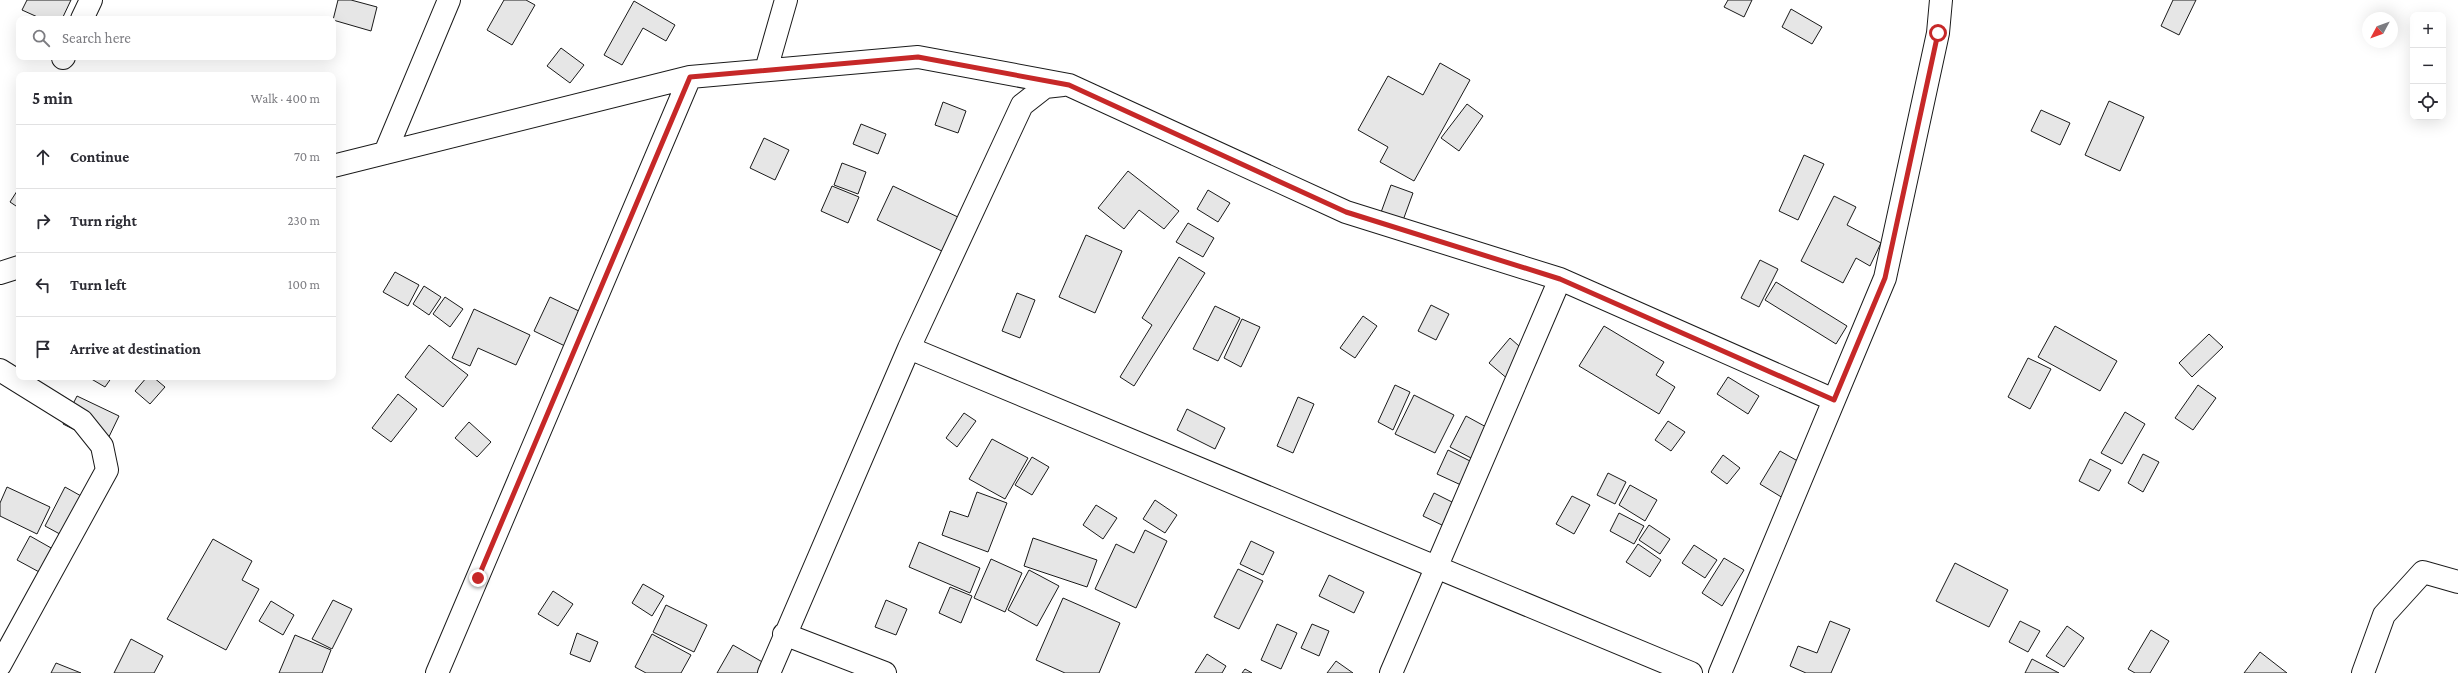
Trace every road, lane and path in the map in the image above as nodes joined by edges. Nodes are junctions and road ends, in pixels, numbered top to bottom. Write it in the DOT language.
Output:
graph roads {
  1 [pos="90,0"];
  2 [pos="449,0"];
  3 [pos="786,0"];
  4 [pos="1941,0"];
  5 [pos="83,16"];
  6 [pos="766,70"];
  7 [pos="690,77"];
  8 [pos="1069,85"];
  9 [pos="385,153"];
  10 [pos="336,165"];
  11 [pos="16,268"];
  12 [pos="0,273"];
  13 [pos="1560,279"];
  14 [pos="909,348"];
  15 [pos="0,370"];
  16 [pos="16,380"];
  17 [pos="16,380"];
  18 [pos="1834,400"];
  19 [pos="1437,567"];
  20 [pos="2458,582"];
  21 [pos="784,634"];
  22 [pos="0,665"];
  23 [pos="437,673"];
  24 [pos="769,673"];
  25 [pos="885,673"];
  26 [pos="1392,673"];
  27 [pos="1691,673"];
  28 [pos="1720,673"];
  29 [pos="2363,673"];
  1 -- 5 [label="street"];
  2 -- 9 [label="street"];
  3 -- 6 [label="street"];
  4 -- 18 [label="street"];
  6 -- 7 [label="street"];
  6 -- 8 [label="street"];
  7 -- 9 [label="street"];
  7 -- 23 [label="street"];
  8 -- 13 [label="street"];
  8 -- 14 [label="street"];
  9 -- 10 [label="street"];
  11 -- 12 [label="street"];
  13 -- 18 [label="street"];
  13 -- 19 [label="street"];
  14 -- 19 [label="street"];
  14 -- 21 [label="street"];
  15 -- 17 [label="street"];
  16 -- 22 [label="street"];
  18 -- 28 [label="street"];
  19 -- 26 [label="street"];
  19 -- 27 [label="street"];
  20 -- 29 [label="street"];
  21 -- 24 [label="street"];
  21 -- 25 [label="street"];
}
